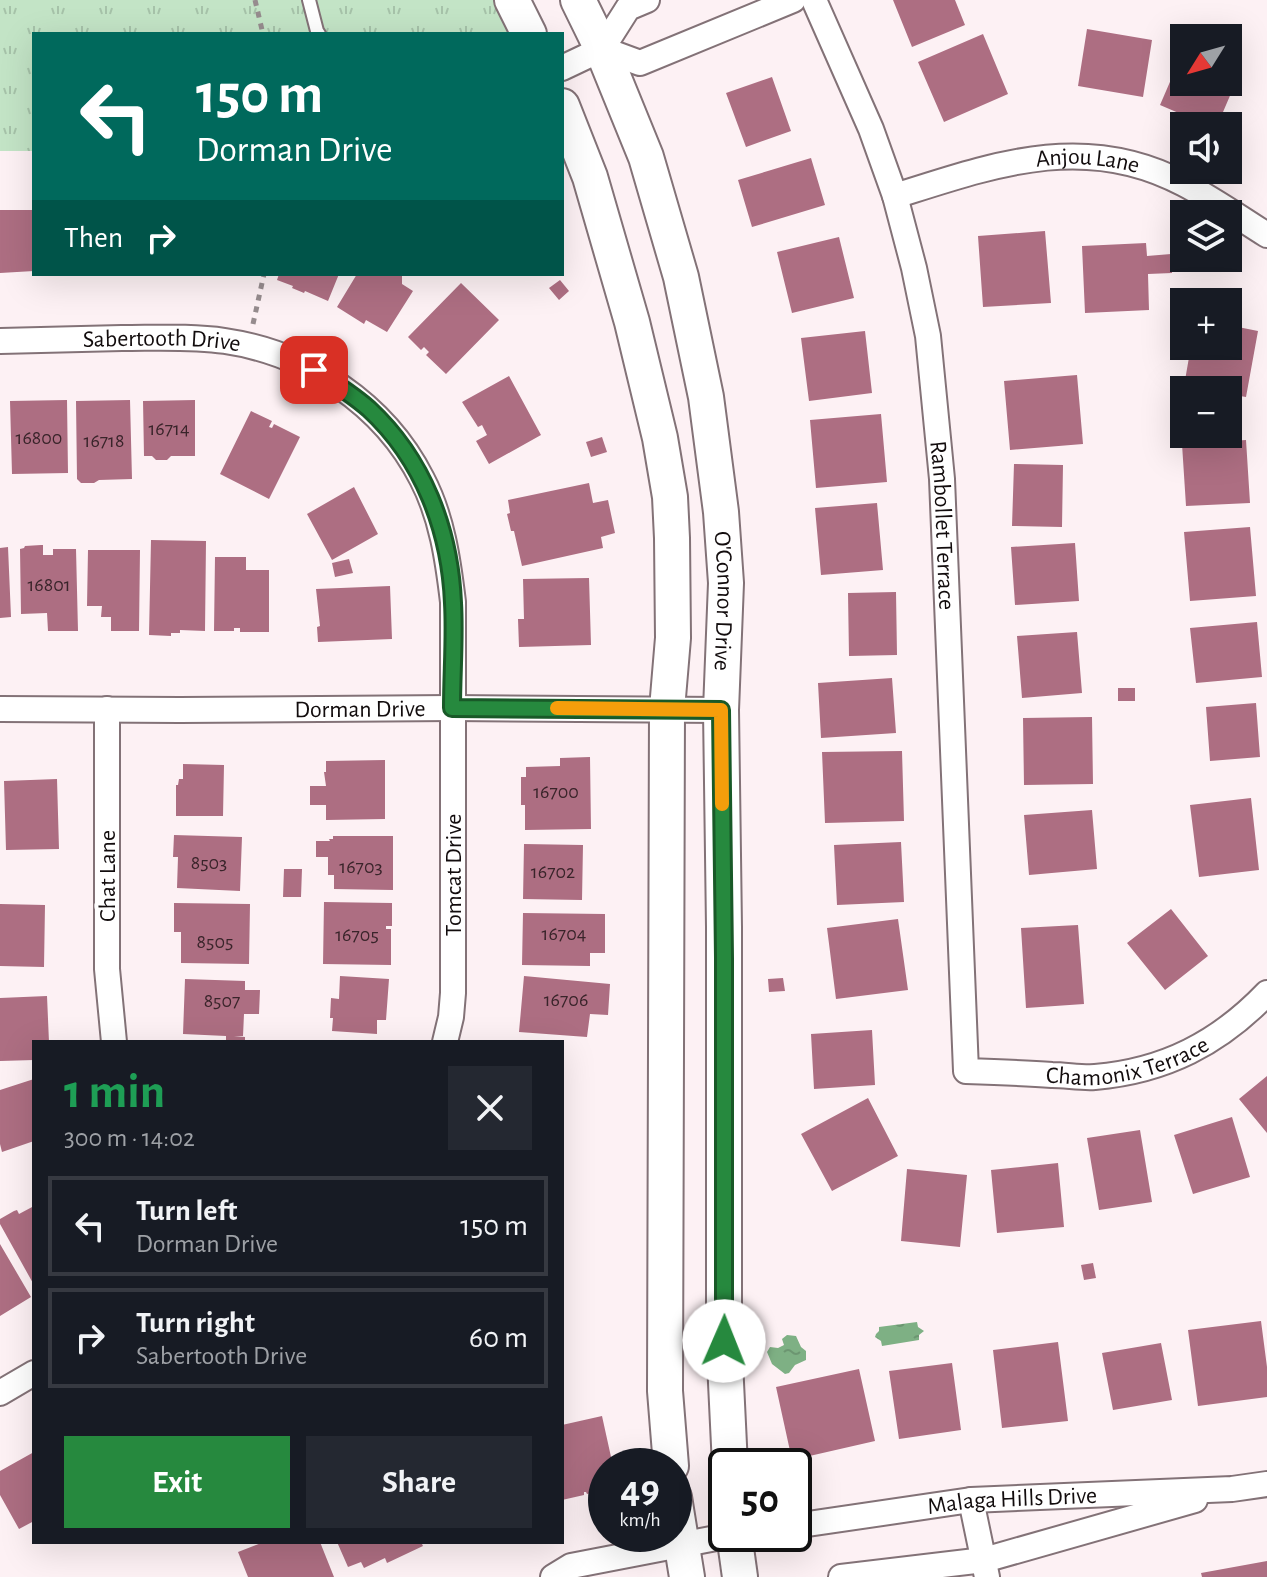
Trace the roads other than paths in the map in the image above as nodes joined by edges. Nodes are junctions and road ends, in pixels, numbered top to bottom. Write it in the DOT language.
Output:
graph roads {
  1 [pos="309,0"];
  2 [pos="512,0"];
  3 [pos="578,0"];
  4 [pos="647,0"];
  5 [pos="793,0"];
  6 [pos="814,0"];
  7 [pos="318,32"];
  8 [pos="528,32"];
  9 [pos="602,49"];
  10 [pos="564,67"];
  11 [pos="564,111"];
  12 [pos="895,196"];
  13 [pos="1267,235"];
  14 [pos="0,341"];
  15 [pos="452,708"];
  16 [pos="0,709"];
  17 [pos="107,709"];
  18 [pos="667,709"];
  19 [pos="721,710"];
  20 [pos="1267,993"];
  21 [pos="114,1040"];
  22 [pos="445,1040"];
  23 [pos="966,1071"];
  24 [pos="32,1374"];
  25 [pos="0,1393"];
  26 [pos="670,1448"];
  27 [pos="729,1448"];
  28 [pos="1267,1484"];
  29 [pos="1232,1489"];
  30 [pos="971,1500"];
  31 [pos="812,1523"];
  32 [pos="708,1549"];
  33 [pos="737,1552"];
  34 [pos="685,1561"];
  35 [pos="986,1569"];
  36 [pos="553,1577"];
  37 [pos="740,1577"];
  38 [pos="841,1577"];
  1 -- 7 [label="lane"];
  2 -- 8 [label="main road"];
  3 -- 9 [label="main road, O'Connor Drive"];
  4 -- 9 [label="street"];
  5 -- 9 [label="street"];
  6 -- 12 [label="street, Rambollet Terrace"];
  9 -- 10 [label="street"];
  9 -- 19 [label="main road, O'Connor Drive"];
  11 -- 18 [label="main road, O'Connor Drive"];
  12 -- 13 [label="street, Anjou Lane"];
  12 -- 23 [label="street, Rambollet Terrace"];
  14 -- 15 [label="street, Sabertooth Drive"];
  15 -- 17 [label="street, Dorman Drive"];
  15 -- 18 [label="street, Dorman Drive"];
  15 -- 22 [label="street, Tomcat Drive"];
  16 -- 17 [label="street, Dorman Drive"];
  17 -- 21 [label="street, Chat Lane"];
  18 -- 19 [label="street, Dorman Drive"];
  18 -- 26 [label="main road, O'Connor Drive"];
  19 -- 27 [label="main road, O'Connor Drive"];
  20 -- 23 [label="street, Chamonix Terrace"];
  24 -- 25 [label="street"];
  28 -- 29 [label="street, Malaga Hills Drive"];
  29 -- 30 [label="street, Malaga Hills Drive"];
  29 -- 35 [label="street, Malaga Hills Drive"];
  30 -- 31 [label="street, Malaga Hills Drive"];
  30 -- 35 [label="street"];
  32 -- 34 [label="street"];
  33 -- 37 [label="main road"];
  34 -- 36 [label="street"];
  35 -- 38 [label="street, Malaga Hills Drive"];
}
